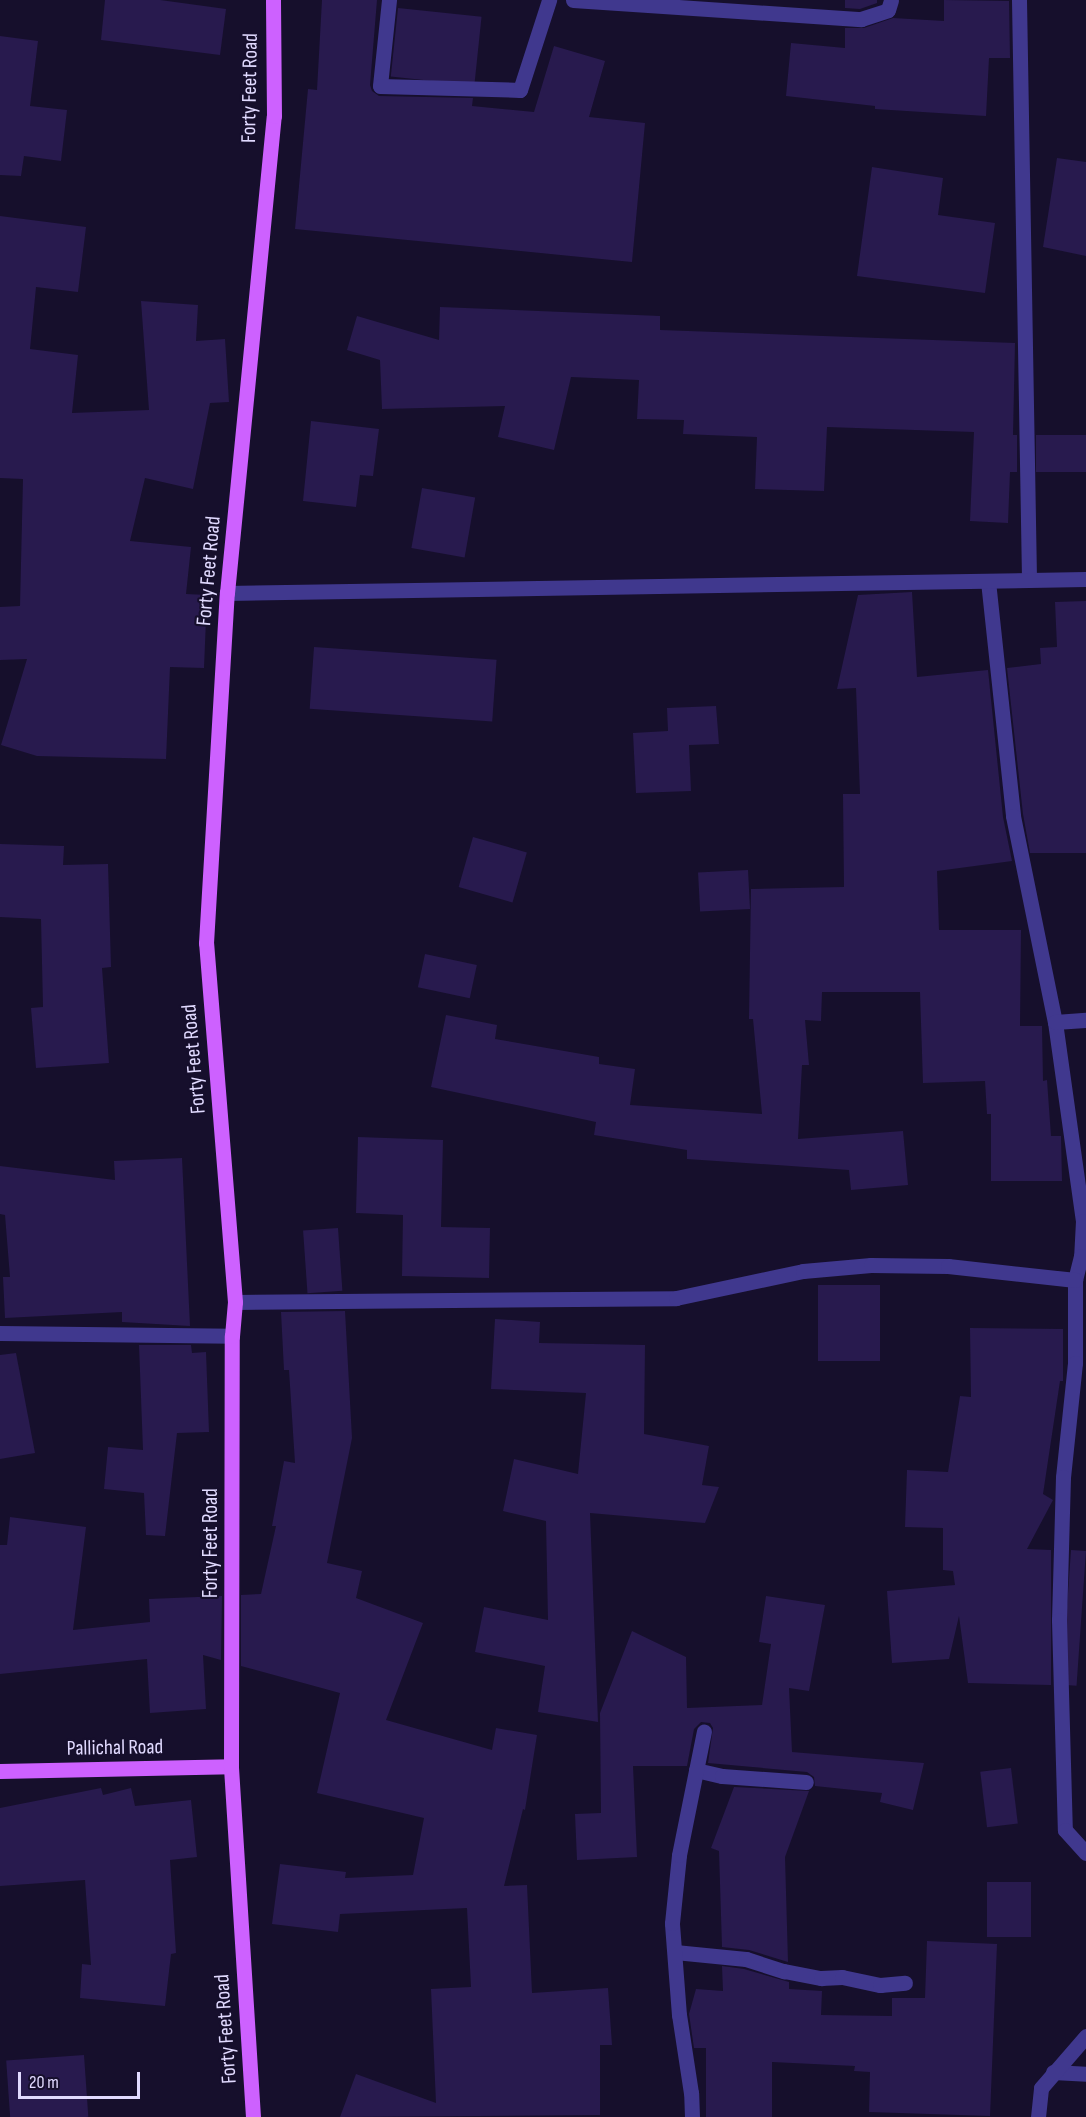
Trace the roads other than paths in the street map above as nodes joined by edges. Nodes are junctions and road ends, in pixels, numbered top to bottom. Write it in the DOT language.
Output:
graph roads {
  1 [pos="273,0"];
  2 [pos="389,0"];
  3 [pos="549,0"];
  4 [pos="573,0"];
  5 [pos="891,0"];
  6 [pos="1019,0"];
  7 [pos="1086,579"];
  8 [pos="1029,580"];
  9 [pos="988,581"];
  10 [pos="227,593"];
  11 [pos="1086,1020"];
  12 [pos="1055,1022"];
  13 [pos="1075,1280"];
  14 [pos="235,1302"];
  15 [pos="0,1333"];
  16 [pos="232,1336"];
  17 [pos="704,1731"];
  18 [pos="231,1766"];
  19 [pos="696,1770"];
  20 [pos="0,1771"];
  21 [pos="806,1782"];
  22 [pos="1086,1853"];
  23 [pos="675,1952"];
  24 [pos="905,1983"];
  25 [pos="1086,2036"];
  26 [pos="1053,2072"];
  27 [pos="1086,2074"];
  28 [pos="253,2117"];
  29 [pos="692,2117"];
  30 [pos="1038,2117"];
  1 -- 10 [label="main road, Forty Feet Road"];
  2 -- 3 [label="street"];
  4 -- 5 [label="street"];
  6 -- 8 [label="street"];
  7 -- 8 [label="street"];
  8 -- 9 [label="street"];
  9 -- 10 [label="street"];
  9 -- 12 [label="street"];
  10 -- 14 [label="main road, Forty Feet Road"];
  11 -- 12 [label="street"];
  12 -- 13 [label="street"];
  13 -- 14 [label="street"];
  13 -- 22 [label="street"];
  14 -- 16 [label="main road, Forty Feet Road"];
  15 -- 16 [label="street"];
  16 -- 18 [label="main road, Forty Feet Road"];
  17 -- 19 [label="street"];
  18 -- 20 [label="main road, Pallichal Road"];
  18 -- 28 [label="main road, Forty Feet Road"];
  19 -- 21 [label="street"];
  19 -- 23 [label="street"];
  23 -- 24 [label="street"];
  23 -- 29 [label="street"];
  25 -- 26 [label="street"];
  26 -- 27 [label="street"];
  26 -- 30 [label="street"];
}
